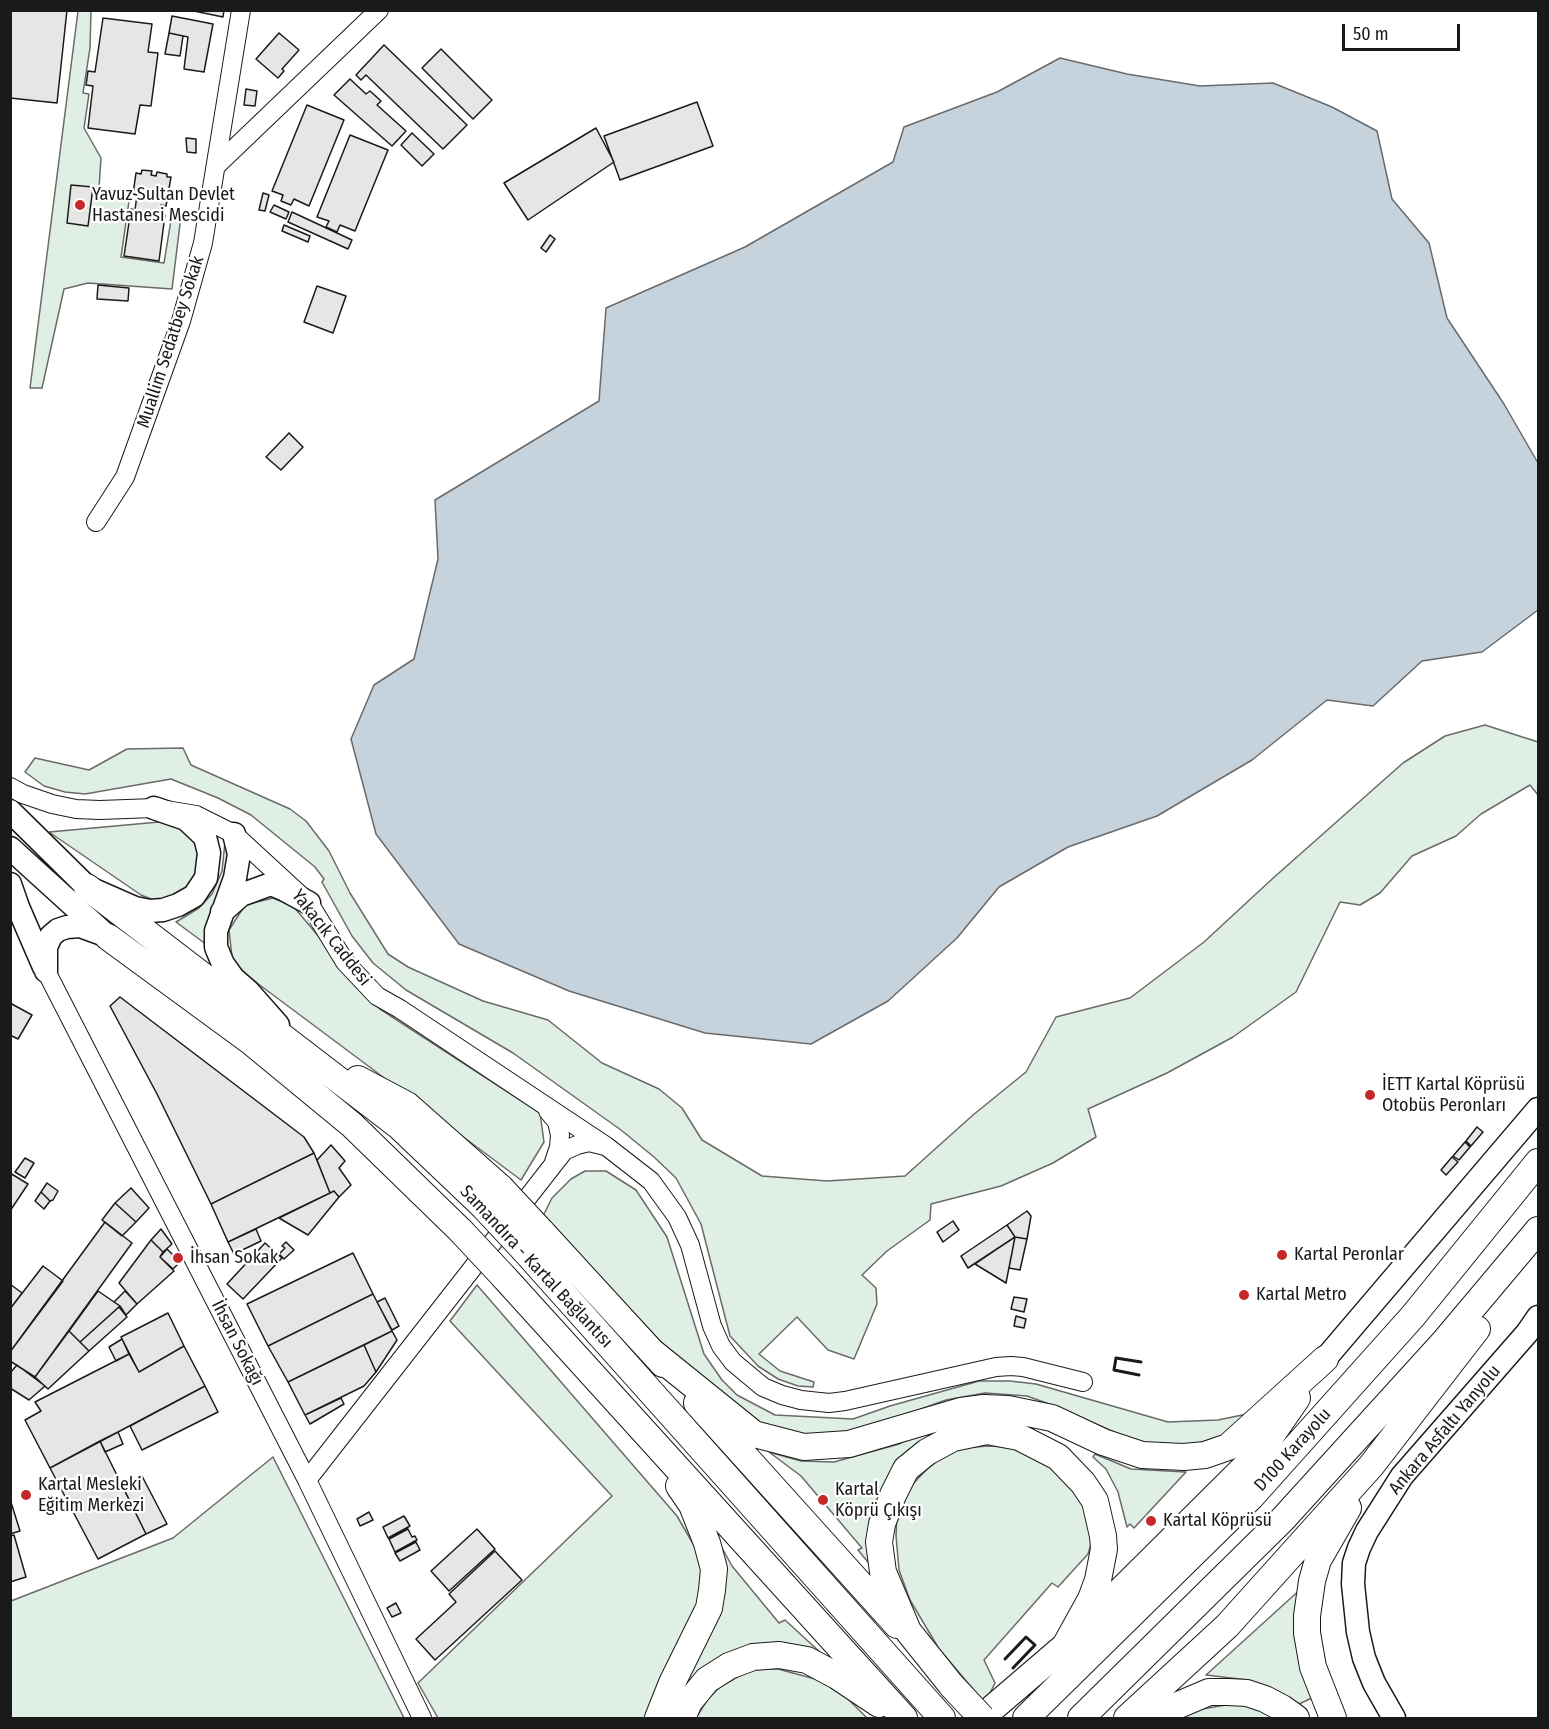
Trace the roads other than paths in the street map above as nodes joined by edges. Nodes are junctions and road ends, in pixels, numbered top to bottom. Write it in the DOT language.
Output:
graph roads {
  1 [pos="241,10"];
  2 [pos="379,10"];
  3 [pos="216,166"];
  4 [pos="96,522"];
  5 [pos="10,776"];
  6 [pos="10,787"];
  7 [pos="35,798"];
  8 [pos="154,808"];
  9 [pos="10,811"];
  10 [pos="234,834"];
  11 [pos="10,848"];
  12 [pos="10,884"];
  13 [pos="87,887"];
  14 [pos="309,903"];
  15 [pos="14,913"];
  16 [pos="221,913"];
  17 [pos="108,937"];
  18 [pos="46,971"];
  19 [pos="300,1048"];
  20 [pos="542,1104"];
  21 [pos="1539,1109"];
  22 [pos="606,1146"];
  23 [pos="1539,1162"];
  24 [pos="552,1167"];
  25 [pos="1539,1230"];
  26 [pos="1539,1245"];
  27 [pos="1539,1317"];
  28 [pos="651,1351"];
  29 [pos="1325,1359"];
  30 [pos="1083,1383"];
  31 [pos="627,1412"];
  32 [pos="1371,1466"];
  33 [pos="307,1480"];
  34 [pos="1065,1646"];
  35 [pos="952,1686"];
  36 [pos="936,1712"];
  37 [pos="422,1719"];
  38 [pos="658,1719"];
  39 [pos="682,1719"];
  40 [pos="902,1719"];
  41 [pos="982,1719"];
  42 [pos="1026,1719"];
  43 [pos="1081,1719"];
  44 [pos="1127,1719"];
  45 [pos="1148,1719"];
  46 [pos="1296,1719"];
  47 [pos="1333,1719"];
  48 [pos="1394,1719"];
  1 -- 3 [label="street, Muallim Sedatbey Sokak"];
  2 -- 3 [label="street"];
  3 -- 4 [label="street, Muallim Sedatbey Sokak"];
  5 -- 7 [label="street, Yakacık Caddesi"];
  6 -- 7 [label="street, Yakacık Caddesi"];
  7 -- 8 [label="street, Yakacık Caddesi"];
  8 -- 10 [label="street, Yakacık Caddesi"];
  8 -- 13 [label="main road"];
  9 -- 13 [label="main road"];
  10 -- 14 [label="street, Yakacık Caddesi"];
  10 -- 16 [label="main road"];
  11 -- 17 [label="main road"];
  12 -- 15 [label="main road"];
  13 -- 19 [label="highway, Samandıra - Kartal Bağlantısı"];
  14 -- 16 [label="main road"];
  14 -- 20 [label="street, Yakacık Caddesi"];
  15 -- 18 [label="main road"];
  16 -- 19 [label="main road"];
  17 -- 18 [label="main road"];
  17 -- 31 [label="highway, Samandıra - Kartal Bağlantısı, bridge"];
  18 -- 33 [label="street, İhsan Sokağı"];
  19 -- 28 [label="highway, bridge"];
  19 -- 36 [label="highway, Samandıra - Kartal Bağlantısı, bridge"];
  20 -- 22 [label="street, Yakacık Caddesi"];
  20 -- 24 [label="street"];
  21 -- 29 [label="main road"];
  22 -- 24 [label="street"];
  22 -- 30 [label="street, Yakacık Caddesi"];
  23 -- 42 [label="highway, D100 Karayolu"];
  24 -- 33 [label="street"];
  25 -- 43 [label="highway"];
  26 -- 32 [label="highway"];
  27 -- 48 [label="main road, Ankara Asfaltı Yanyolu"];
  28 -- 29 [label="highway"];
  28 -- 35 [label="highway"];
  29 -- 34 [label="highway"];
  31 -- 38 [label="highway"];
  31 -- 40 [label="highway, Samandıra - Kartal Bağlantısı"];
  32 -- 44 [label="highway"];
  32 -- 47 [label="highway"];
  33 -- 37 [label="street, İhsan Sokağı"];
  34 -- 35 [label="highway"];
  34 -- 41 [label="highway"];
  35 -- 41 [label="highway, bridge"];
  39 -- 40 [label="highway"];
  45 -- 46 [label="highway"];
}
